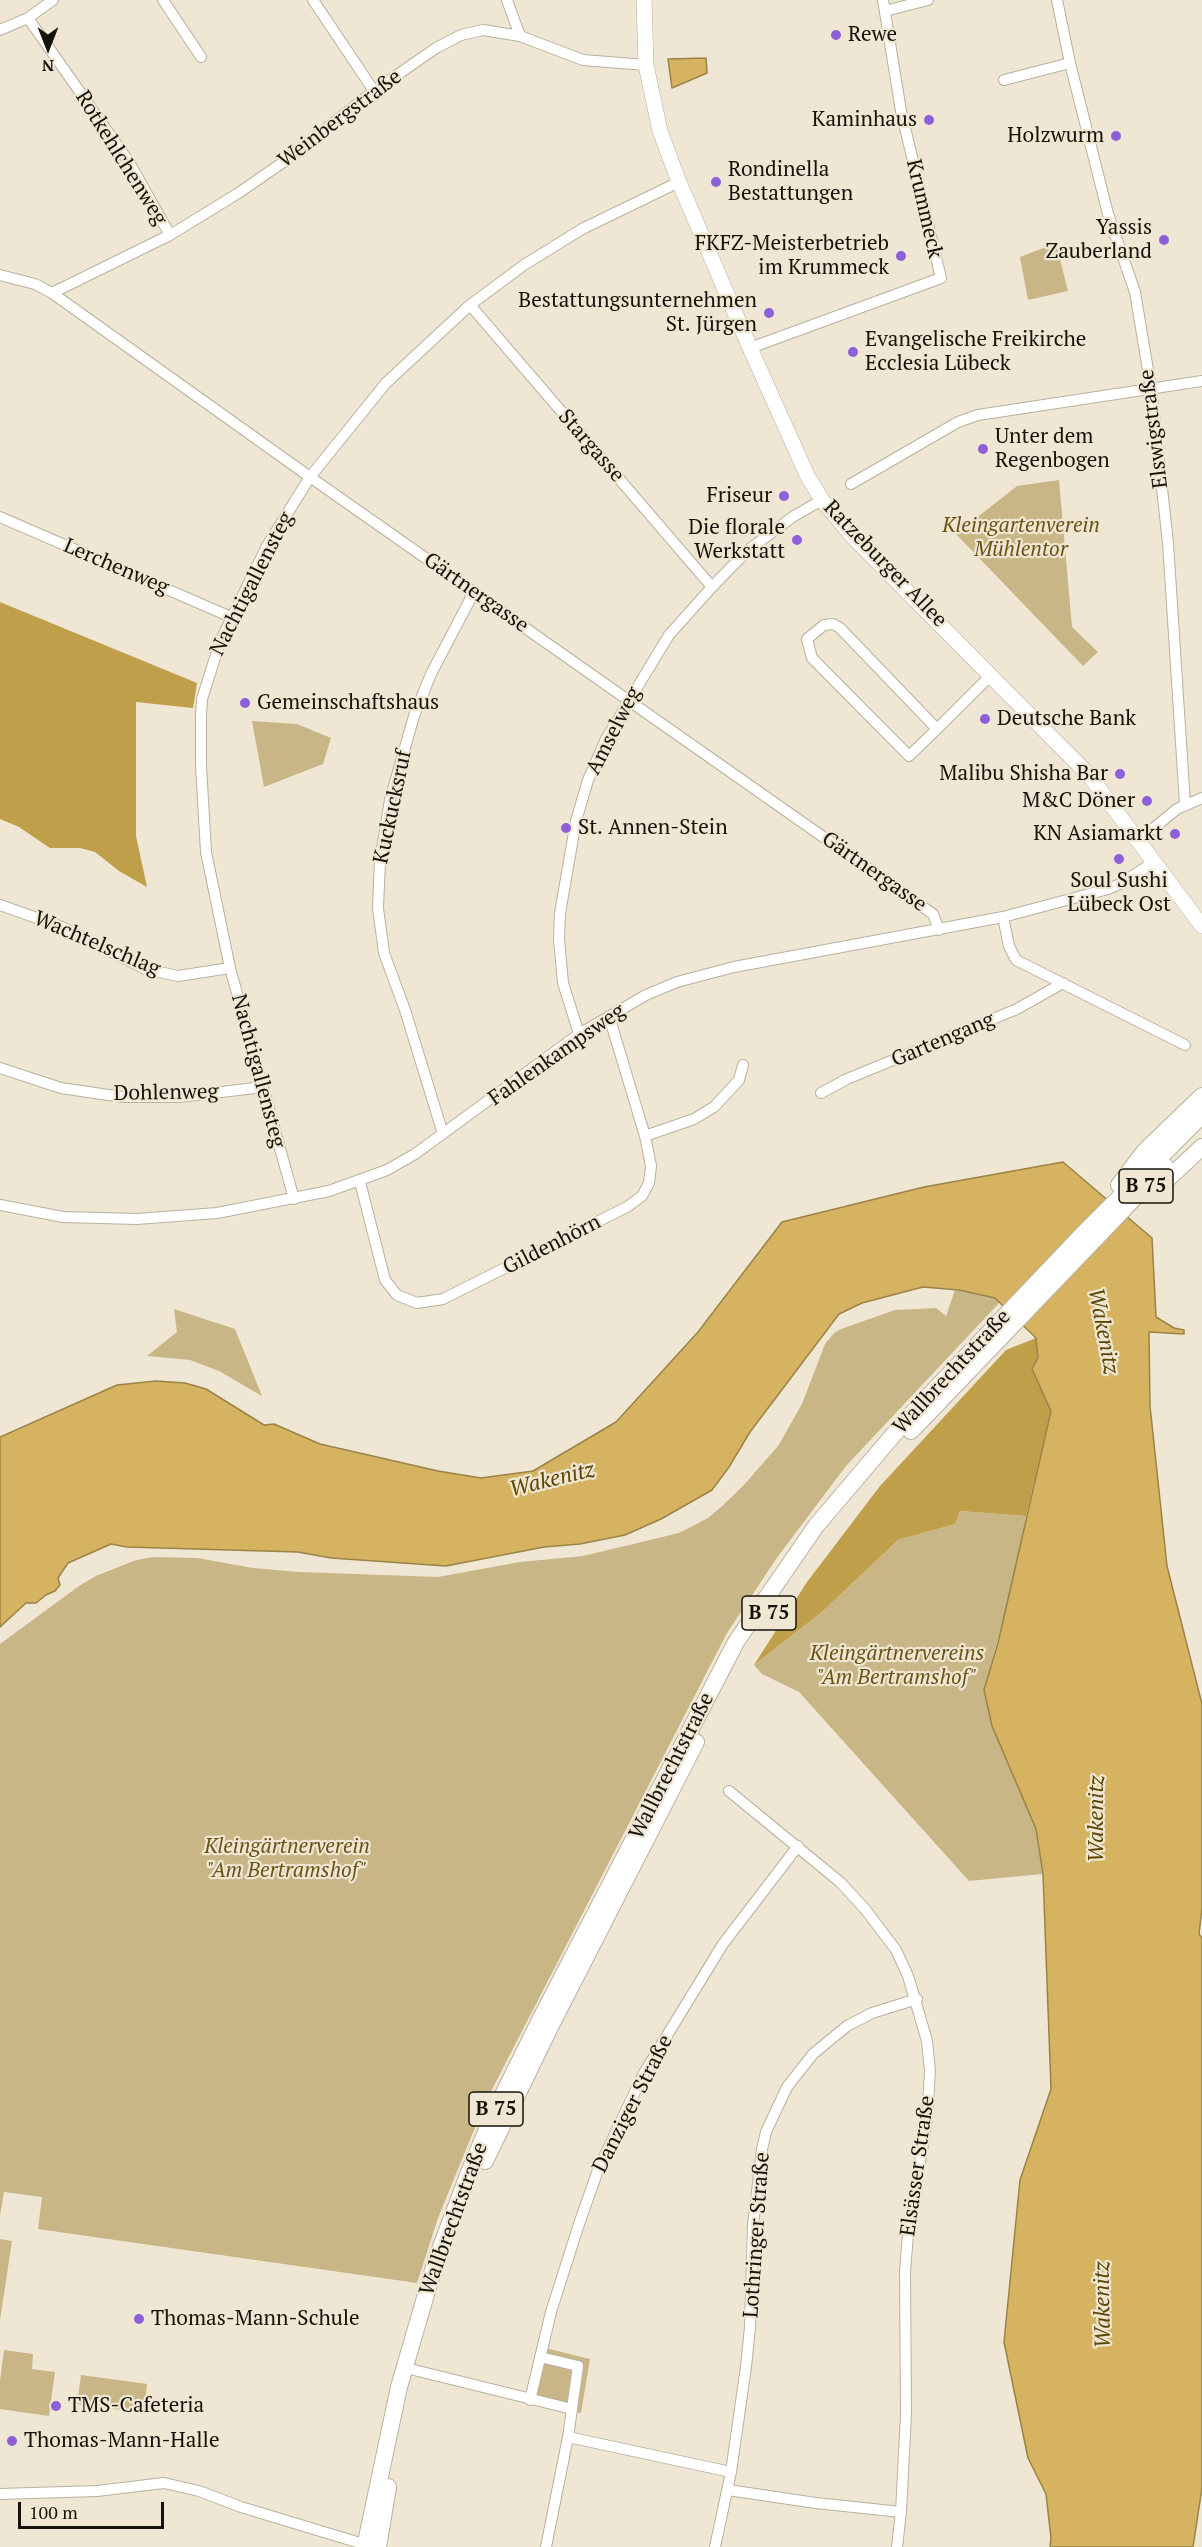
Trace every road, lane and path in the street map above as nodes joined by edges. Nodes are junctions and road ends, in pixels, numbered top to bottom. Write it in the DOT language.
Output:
graph roads {
  1 [pos="53,0"];
  2 [pos="163,0"];
  3 [pos="313,0"];
  4 [pos="507,0"];
  5 [pos="644,0"];
  6 [pos="928,0"];
  7 [pos="1057,0"];
  8 [pos="884,5"];
  9 [pos="28,18"];
  10 [pos="0,30"];
  11 [pos="520,36"];
  12 [pos="201,57"];
  13 [pos="1070,63"];
  14 [pos="646,65"];
  15 [pos="1004,80"];
  16 [pos="374,91"];
  17 [pos="679,182"];
  18 [pos="170,235"];
  19 [pos="0,275"];
  20 [pos="52,293"];
  21 [pos="470,305"];
  22 [pos="750,348"];
  23 [pos="1202,381"];
  24 [pos="1151,388"];
  25 [pos="310,477"];
  26 [pos="851,484"];
  27 [pos="822,500"];
  28 [pos="0,517"];
  29 [pos="712,587"];
  30 [pos="474,592"];
  31 [pos="231,617"];
  32 [pos="992,675"];
  33 [pos="628,699"];
  34 [pos="937,729"];
  35 [pos="1202,798"];
  36 [pos="1185,804"];
  37 [pos="1138,841"];
  38 [pos="1154,862"];
  39 [pos="0,905"];
  40 [pos="1003,917"];
  41 [pos="1202,926"];
  42 [pos="939,930"];
  43 [pos="230,968"];
  44 [pos="1063,983"];
  45 [pos="609,1016"];
  46 [pos="579,1034"];
  47 [pos="1185,1045"];
  48 [pos="743,1065"];
  49 [pos="0,1068"];
  50 [pos="263,1087"];
  51 [pos="821,1093"];
  52 [pos="1202,1096"];
  53 [pos="1202,1115"];
  54 [pos="1202,1129"];
  55 [pos="443,1134"];
  56 [pos="645,1136"];
  57 [pos="1202,1147"];
  58 [pos="360,1182"];
  59 [pos="294,1199"];
  60 [pos="0,1205"];
  61 [pos="1087,1239"];
  62 [pos="957,1376"];
  63 [pos="729,1791"];
  64 [pos="798,1846"];
  65 [pos="917,2000"];
  66 [pos="540,2357"];
  67 [pos="414,2370"];
  68 [pos="530,2400"];
  69 [pos="572,2409"];
  70 [pos="568,2437"];
  71 [pos="731,2472"];
  72 [pos="728,2490"];
  73 [pos="0,2494"];
  74 [pos="902,2512"];
  75 [pos="371,2546"];
  76 [pos="546,2547"];
  77 [pos="715,2547"];
  78 [pos="897,2547"];
  1 -- 9 [label="street"];
  2 -- 12 [label="street"];
  3 -- 16 [label="street"];
  4 -- 11 [label="street"];
  5 -- 14 [label="main road, Ratzeburger Allee"];
  6 -- 8 [label="street, Krummeck"];
  7 -- 13 [label="street, Elswigstraße"];
  8 -- 22 [label="street, Krummeck"];
  9 -- 10 [label="street"];
  9 -- 18 [label="street, Rotkehlchenweg"];
  11 -- 14 [label="street, Weinbergstraße"];
  11 -- 16 [label="street, Weinbergstraße"];
  13 -- 15 [label="street"];
  13 -- 24 [label="street, Elswigstraße"];
  14 -- 17 [label="main road, Ratzeburger Allee"];
  16 -- 18 [label="street, Weinbergstraße"];
  17 -- 21 [label="street, Nachtigallensteg"];
  17 -- 22 [label="main road, Ratzeburger Allee"];
  18 -- 20 [label="street, Weinbergstraße"];
  19 -- 20 [label="street, Gärtnergasse"];
  20 -- 25 [label="street, Gärtnergasse"];
  21 -- 25 [label="street, Nachtigallensteg"];
  21 -- 29 [label="street, Stargasse"];
  22 -- 27 [label="main road, Ratzeburger Allee"];
  23 -- 24 [label="street"];
  24 -- 26 [label="street"];
  24 -- 36 [label="street, Elswigstraße"];
  25 -- 30 [label="street, Gärtnergasse"];
  25 -- 31 [label="street, Nachtigallensteg"];
  27 -- 29 [label="street, Amselweg"];
  27 -- 32 [label="main road, Ratzeburger Allee"];
  28 -- 31 [label="street, Lerchenweg"];
  29 -- 33 [label="street, Amselweg"];
  30 -- 33 [label="street, Gärtnergasse"];
  30 -- 55 [label="street, Kuckucksruf"];
  31 -- 43 [label="street, Nachtigallensteg"];
  32 -- 34 [label="street"];
  32 -- 37 [label="main road, Ratzeburger Allee"];
  33 -- 42 [label="street, Gärtnergasse"];
  33 -- 46 [label="street, Amselweg"];
  34 -- 34 [label="street"];
  35 -- 36 [label="street"];
  36 -- 37 [label="street"];
  37 -- 38 [label="main road, Ratzeburger Allee"];
  38 -- 40 [label="street, Fahlenkampsweg"];
  38 -- 41 [label="main road, Ratzeburger Allee"];
  39 -- 43 [label="street, Wachtelschlag"];
  40 -- 42 [label="street, Fahlenkampsweg"];
  40 -- 44 [label="street"];
  42 -- 45 [label="street, Fahlenkampsweg"];
  43 -- 50 [label="street, Nachtigallensteg"];
  44 -- 47 [label="street"];
  44 -- 51 [label="street, Gartengang"];
  45 -- 46 [label="street, Fahlenkampsweg"];
  45 -- 56 [label="street, Gildenhörn"];
  46 -- 55 [label="street, Fahlenkampsweg"];
  48 -- 56 [label="street"];
  49 -- 50 [label="street, Dohlenweg"];
  50 -- 59 [label="street, Nachtigallensteg"];
  52 -- 61 [label="main road"];
  53 -- 61 [label="main road, Wallbrechtstraße / B 75"];
  54 -- 61 [label="main road, Wallbrechtstraße / B 75"];
  55 -- 58 [label="street, Fahlenkampsweg"];
  56 -- 58 [label="street, Gildenhörn"];
  57 -- 61 [label="main road"];
  58 -- 59 [label="street, Fahlenkampsweg"];
  59 -- 60 [label="street, Fahlenkampsweg"];
  61 -- 62 [label="main road, Wallbrechtstraße / B 75"];
  62 -- 67 [label="main road, Wallbrechtstraße / B 75"];
  62 -- 75 [label="main road, Wallbrechtstraße / B 75"];
  63 -- 64 [label="street, Elsässer Straße"];
  64 -- 65 [label="street, Elsässer Straße"];
  64 -- 66 [label="street, Danziger Straße"];
  65 -- 71 [label="street, Lothringer Straße"];
  65 -- 74 [label="street, Elsässer Straße"];
  66 -- 68 [label="street, Danziger Straße"];
  66 -- 69 [label="street"];
  67 -- 68 [label="street"];
  67 -- 75 [label="main road, Wallbrechtstraße / B 75"];
  68 -- 69 [label="street"];
  69 -- 70 [label="street"];
  70 -- 71 [label="street"];
  70 -- 76 [label="street"];
  71 -- 72 [label="street, Lothringer Straße"];
  72 -- 74 [label="street"];
  72 -- 77 [label="street, Lothringer Straße"];
  73 -- 75 [label="street"];
  74 -- 78 [label="street, Elsässer Straße"];
}
